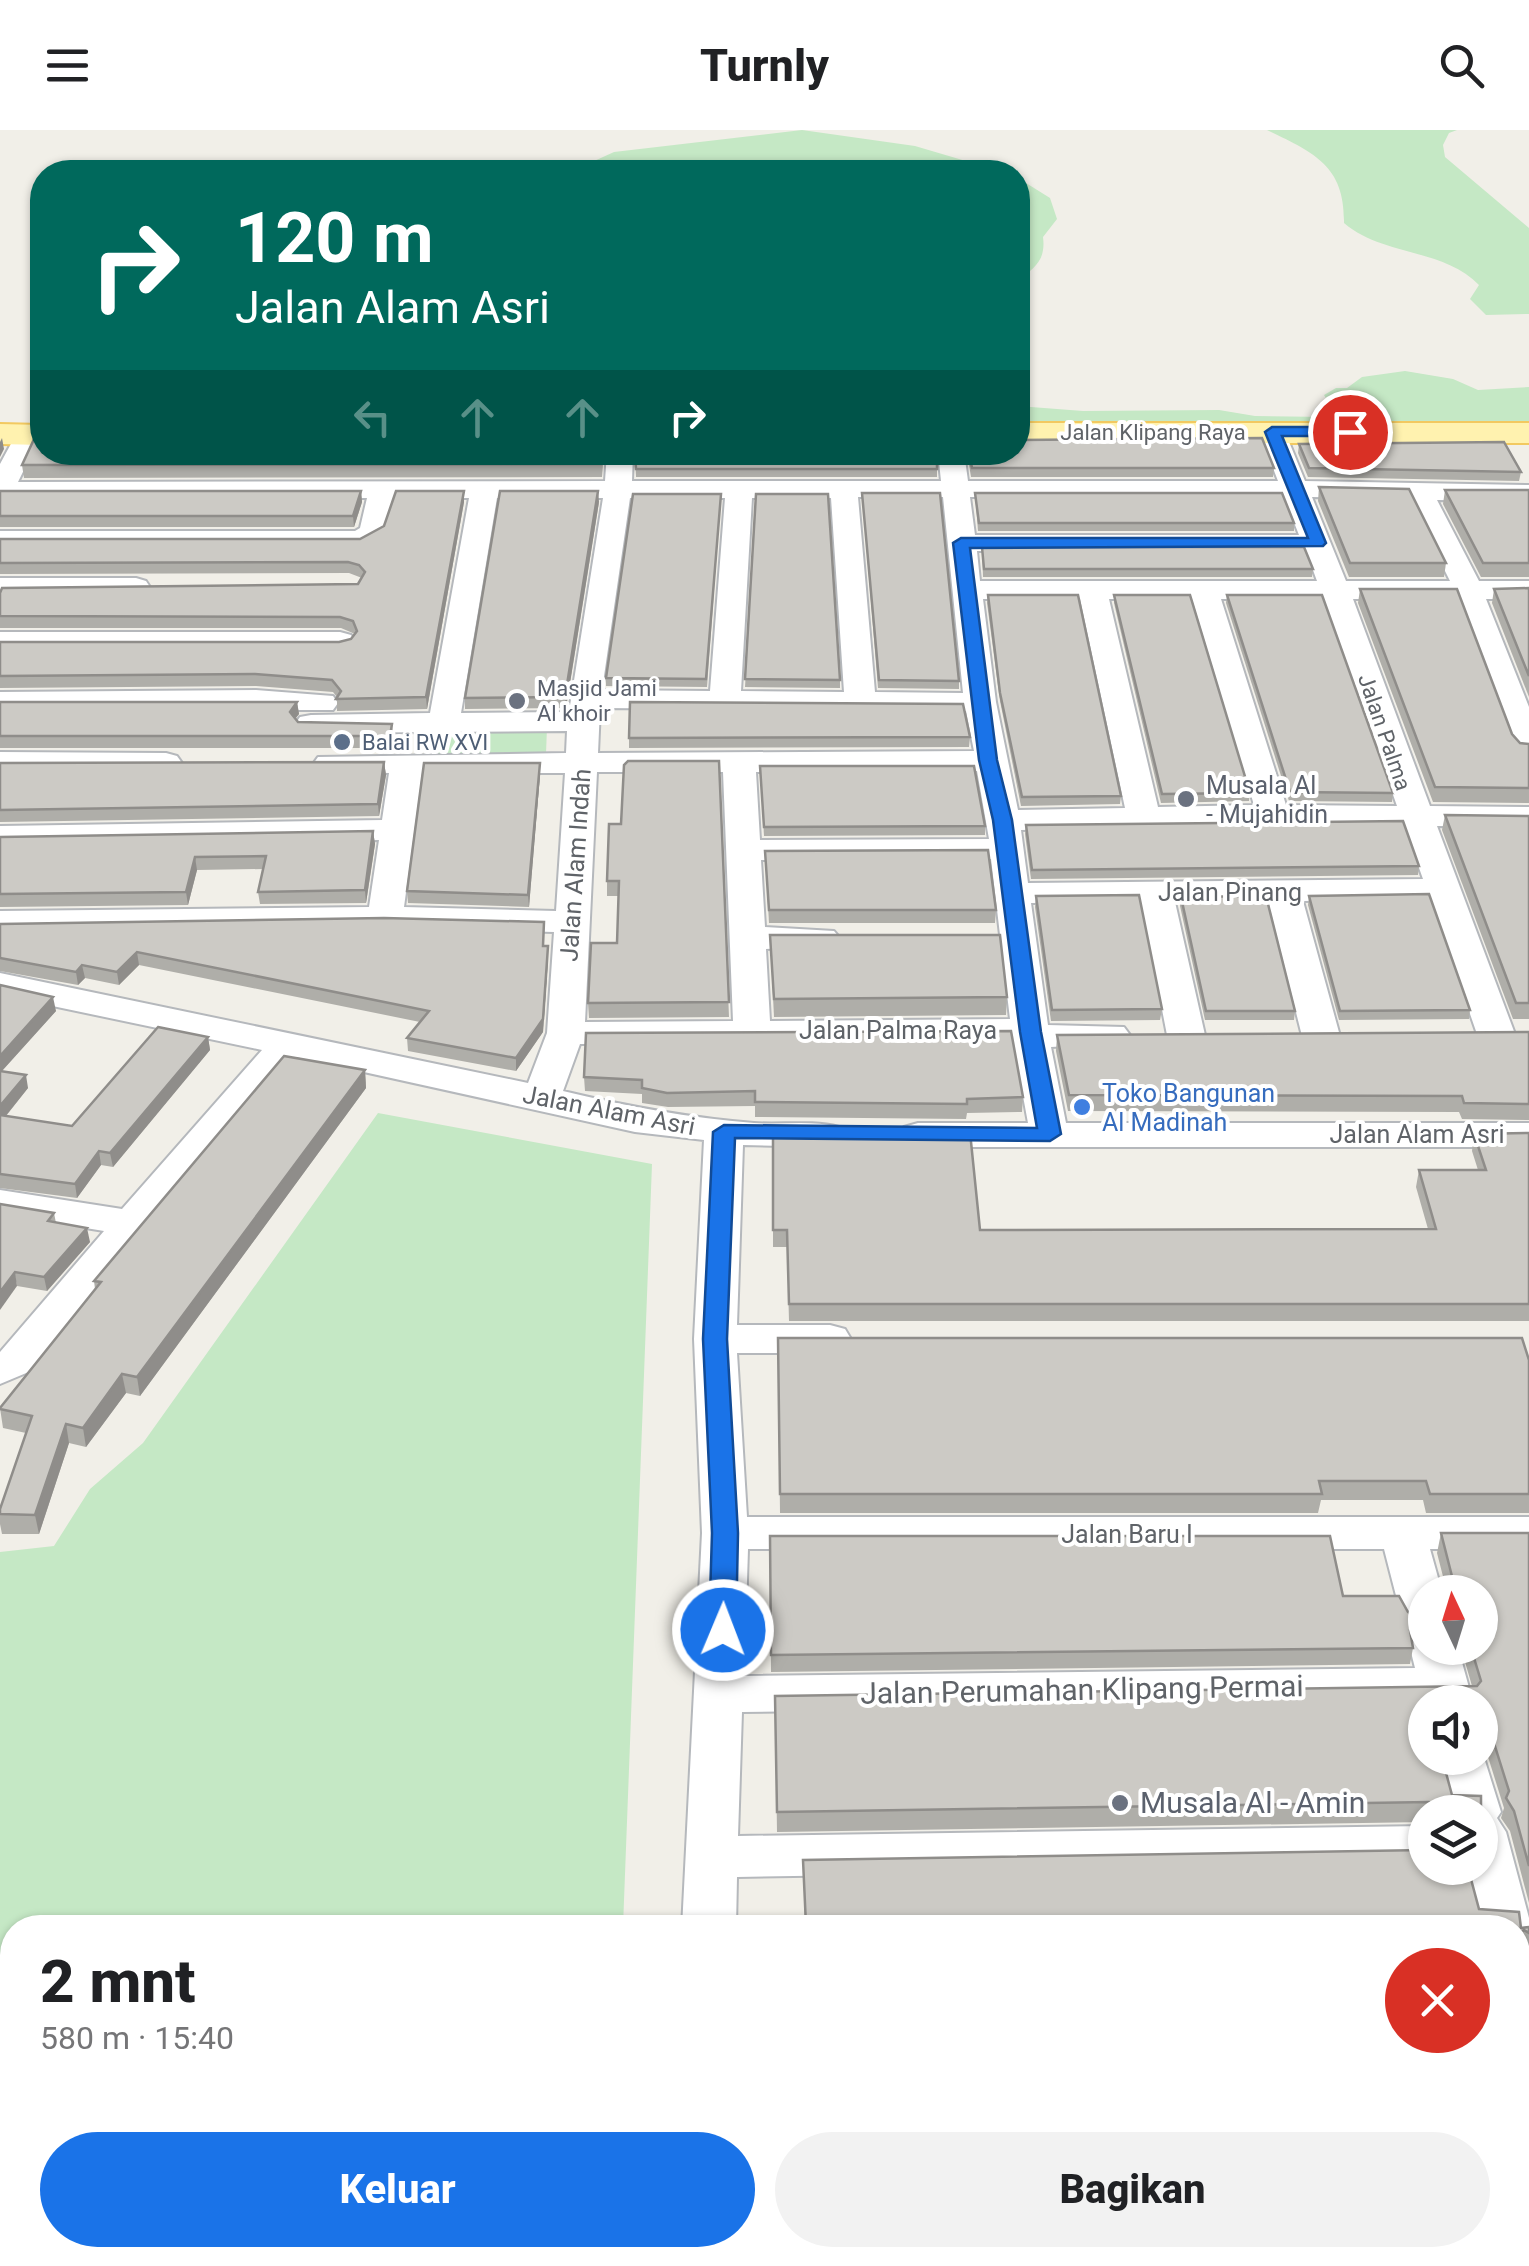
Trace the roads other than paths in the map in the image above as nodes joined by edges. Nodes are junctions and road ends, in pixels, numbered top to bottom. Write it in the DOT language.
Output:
graph roads {
  1 [pos="1030,432"];
  2 [pos="1272,432"];
  3 [pos="1529,432"];
  4 [pos="24,435"];
  5 [pos="619,465"];
  6 [pos="952,465"];
  7 [pos="618,488"];
  8 [pos="0,490"];
  9 [pos="382,490"];
  10 [pos="955,490"];
  11 [pos="1294,490"];
  12 [pos="484,491"];
  13 [pos="739,491"];
  14 [pos="844,491"];
  15 [pos="1419,492"];
  16 [pos="1529,493"];
  17 [pos="0,539"];
  18 [pos="361,539"];
  19 [pos="961,543"];
  20 [pos="1318,543"];
  21 [pos="353,570"];
  22 [pos="0,587"];
  23 [pos="174,588"];
  24 [pos="1468,589"];
  25 [pos="968,590"];
  26 [pos="1204,590"];
  27 [pos="1529,590"];
  28 [pos="1093,592"];
  29 [pos="1336,592"];
  30 [pos="346,604"];
  31 [pos="0,641"];
  32 [pos="340,642"];
  33 [pos="725,699"];
  34 [pos="860,700"];
  35 [pos="0,701"];
  36 [pos="980,702"];
  37 [pos="584,710"];
  38 [pos="316,714"];
  39 [pos="444,722"];
  40 [pos="1529,747"];
  41 [pos="740,760"];
  42 [pos="988,760"];
  43 [pos="0,762"];
  44 [pos="407,763"];
  45 [pos="582,763"];
  46 [pos="198,764"];
  47 [pos="1273,815"];
  48 [pos="1417,816"];
  49 [pos="1529,817"];
  50 [pos="1144,818"];
  51 [pos="398,830"];
  52 [pos="1004,834"];
  53 [pos="0,836"];
  54 [pos="742,850"];
  55 [pos="1446,889"];
  56 [pos="1283,892"];
  57 [pos="1156,893"];
  58 [pos="1014,894"];
  59 [pos="386,917"];
  60 [pos="0,922"];
  61 [pos="571,922"];
  62 [pos="746,938"];
  63 [pos="862,938"];
  64 [pos="979,938"];
  65 [pos="1018,938"];
  66 [pos="0,984"];
  67 [pos="752,1030"];
  68 [pos="1030,1032"];
  69 [pos="566,1033"];
  70 [pos="1512,1034"];
  71 [pos="1457,1035"];
  72 [pos="1360,1036"];
  73 [pos="286,1045"];
  74 [pos="542,1097"];
  75 [pos="724,1132"];
  76 [pos="1050,1134"];
  77 [pos="1529,1135"];
  78 [pos="0,1202"];
  79 [pos="132,1223"];
  80 [pos="715,1339"];
  81 [pos="874,1339"];
  82 [pos="0,1370"];
  83 [pos="725,1533"];
  84 [pos="1404,1534"];
  85 [pos="1529,1534"];
  86 [pos="1415,1575"];
  87 [pos="1442,1678"];
  88 [pos="721,1694"];
  89 [pos="1408,1846"];
  90 [pos="714,1857"];
  91 [pos="1494,1885"];
  92 [pos="710,1915"];
  93 [pos="1502,1915"];
  1 -- 2 [label="main road, Jalan Klipang Raya"];
  2 -- 3 [label="main road, Jalan Klipang Raya"];
  2 -- 11 [label="street, Jalan Palma"];
  4 -- 8 [label="street"];
  5 -- 7 [label="street, Jalan Alam Indah"];
  6 -- 10 [label="street"];
  7 -- 12 [label="street"];
  7 -- 13 [label="street"];
  7 -- 37 [label="street, Jalan Alam Indah"];
  8 -- 9 [label="street"];
  9 -- 12 [label="street"];
  9 -- 18 [label="street"];
  10 -- 11 [label="street"];
  10 -- 14 [label="street"];
  10 -- 19 [label="street"];
  11 -- 15 [label="street"];
  11 -- 20 [label="street, Jalan Palma"];
  12 -- 39 [label="street"];
  13 -- 14 [label="street"];
  13 -- 33 [label="street"];
  14 -- 34 [label="street"];
  15 -- 16 [label="street"];
  15 -- 24 [label="street"];
  17 -- 18 [label="street"];
  18 -- 21 [label="street"];
  19 -- 20 [label="street"];
  19 -- 25 [label="street"];
  20 -- 29 [label="street, Jalan Palma"];
  22 -- 23 [label="street"];
  24 -- 27 [label="street"];
  24 -- 29 [label="street"];
  24 -- 40 [label="street"];
  25 -- 28 [label="street"];
  25 -- 36 [label="street"];
  26 -- 28 [label="street"];
  26 -- 29 [label="street"];
  26 -- 47 [label="street"];
  28 -- 50 [label="street"];
  29 -- 48 [label="street, Jalan Palma"];
  30 -- 32 [label="street"];
  31 -- 32 [label="street"];
  32 -- 38 [label="street"];
  33 -- 34 [label="street"];
  33 -- 37 [label="street"];
  34 -- 36 [label="street"];
  35 -- 38 [label="street"];
  36 -- 42 [label="street"];
  37 -- 39 [label="street"];
  37 -- 45 [label="street, Jalan Alam Indah"];
  38 -- 39 [label="street"];
  38 -- 44 [label="street"];
  41 -- 42 [label="street"];
  41 -- 45 [label="street"];
  41 -- 54 [label="street"];
  42 -- 52 [label="street"];
  43 -- 46 [label="street"];
  44 -- 45 [label="street"];
  44 -- 51 [label="street"];
  45 -- 61 [label="street, Jalan Alam Indah"];
  47 -- 48 [label="street"];
  47 -- 50 [label="street"];
  48 -- 49 [label="street"];
  48 -- 55 [label="street, Jalan Palma"];
  50 -- 52 [label="street"];
  51 -- 53 [label="street"];
  51 -- 59 [label="street"];
  52 -- 54 [label="street"];
  52 -- 58 [label="street"];
  54 -- 62 [label="street"];
  55 -- 56 [label="street, Jalan Pinang"];
  55 -- 70 [label="street, Jalan Palma"];
  56 -- 57 [label="street, Jalan Pinang"];
  56 -- 72 [label="street"];
  57 -- 58 [label="street, Jalan Pinang"];
  57 -- 68 [label="street, Jalan Palma Raya"];
  58 -- 65 [label="street"];
  59 -- 60 [label="street"];
  59 -- 61 [label="street"];
  61 -- 69 [label="street, Jalan Alam Indah"];
  62 -- 63 [label="street"];
  62 -- 67 [label="street"];
  64 -- 65 [label="street"];
  65 -- 68 [label="street"];
  66 -- 73 [label="street, Jalan Alam Asri"];
  67 -- 68 [label="street, Jalan Palma Raya"];
  67 -- 69 [label="street, Jalan Palma Raya"];
  68 -- 76 [label="street"];
  69 -- 74 [label="street, Jalan Alam Indah"];
  70 -- 71 [label="street"];
  73 -- 74 [label="street, Jalan Alam Asri"];
  73 -- 79 [label="street"];
  74 -- 75 [label="street, Jalan Alam Asri"];
  75 -- 76 [label="street, Jalan Alam Asri"];
  75 -- 80 [label="street"];
  76 -- 77 [label="street, Jalan Alam Asri"];
  78 -- 79 [label="street"];
  79 -- 82 [label="street"];
  80 -- 81 [label="street"];
  80 -- 83 [label="street"];
  83 -- 84 [label="street, Jalan Baru I"];
  83 -- 88 [label="street"];
  84 -- 85 [label="street, Jalan Baru I"];
  84 -- 86 [label="street"];
  87 -- 88 [label="street, Jalan Perumahan Klipang Permai"];
  88 -- 90 [label="street"];
  89 -- 90 [label="street"];
  90 -- 92 [label="street"];
  91 -- 93 [label="street"];
}
